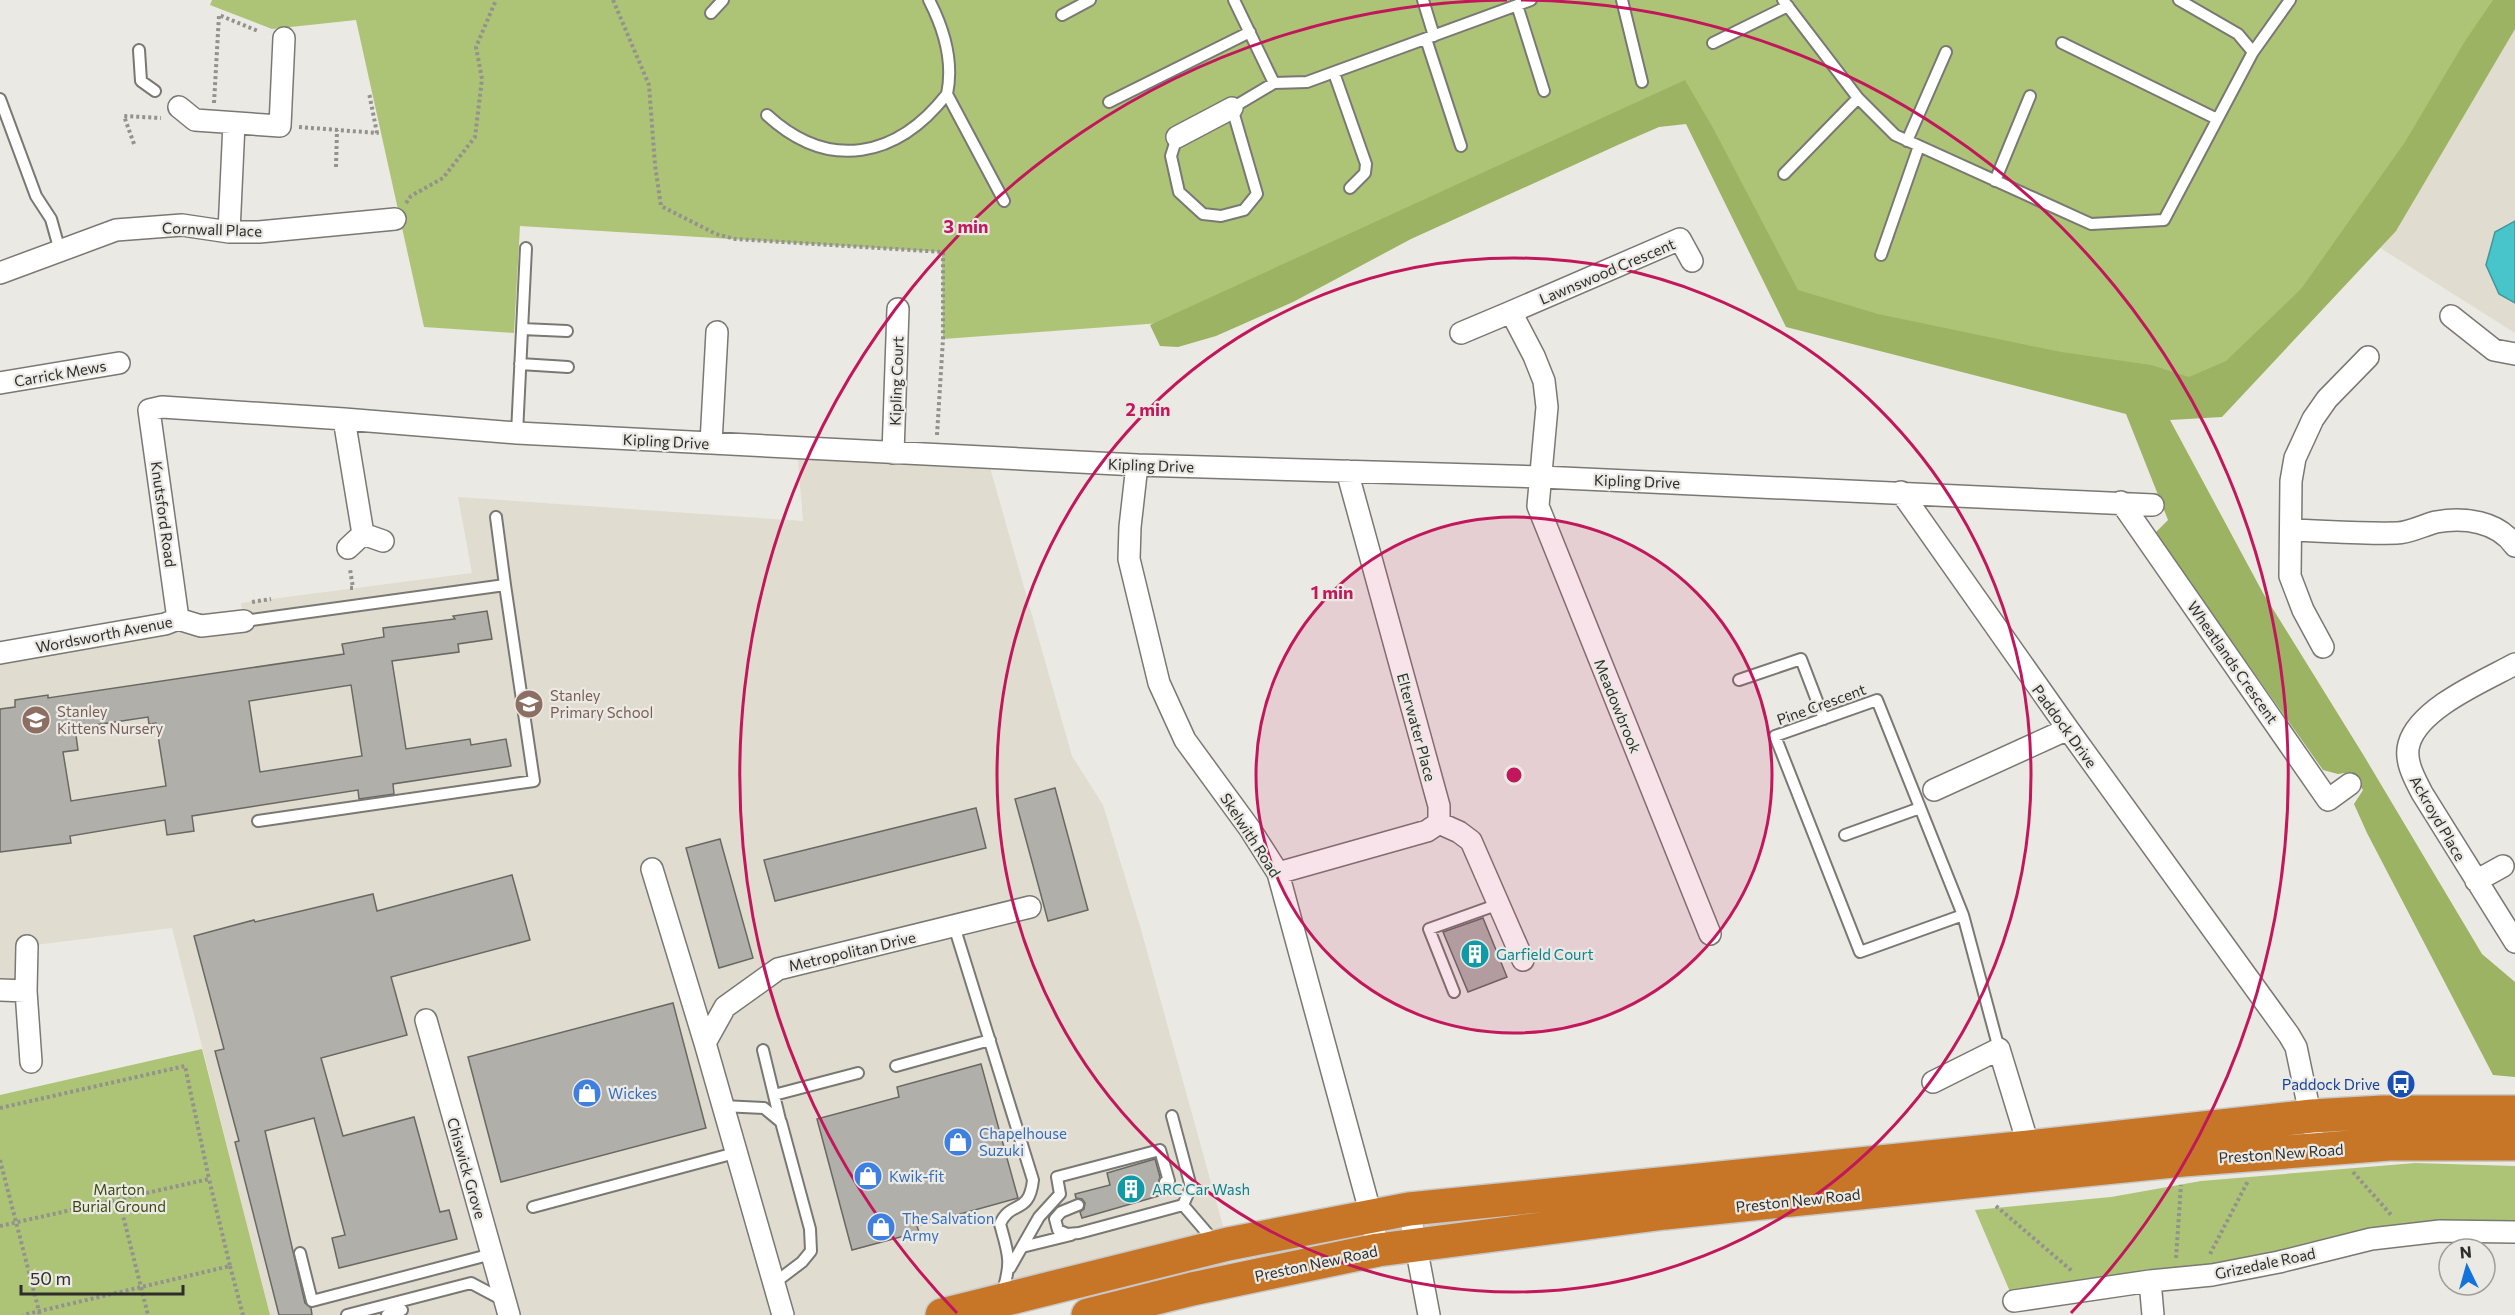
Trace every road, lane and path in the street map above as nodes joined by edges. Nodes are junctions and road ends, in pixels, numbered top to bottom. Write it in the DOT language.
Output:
graph roads {
  1 [pos="496,0"];
  2 [pos="613,0"];
  3 [pos="723,0"];
  4 [pos="928,0"];
  5 [pos="1090,0"];
  6 [pos="1234,0"];
  7 [pos="1422,0"];
  8 [pos="1622,0"];
  9 [pos="2179,0"];
  10 [pos="2290,0"];
  11 [pos="1522,2"];
  12 [pos="1785,3"];
  13 [pos="711,13"];
  14 [pos="1062,15"];
  15 [pos="258,31"];
  16 [pos="1250,32"];
  17 [pos="284,38"];
  18 [pos="1430,38"];
  19 [pos="1713,43"];
  20 [pos="2062,43"];
  21 [pos="139,50"];
  22 [pos="1946,52"];
  23 [pos="2253,52"];
  24 [pos="1334,73"];
  25 [pos="1642,82"];
  26 [pos="1274,83"];
  27 [pos="155,91"];
  28 [pos="1544,92"];
  29 [pos="369,93"];
  30 [pos="947,94"];
  31 [pos="2030,96"];
  32 [pos="1858,98"];
  33 [pos="0,99"];
  34 [pos="1109,102"];
  35 [pos="178,107"];
  36 [pos="1232,108"];
  37 [pos="767,115"];
  38 [pos="2217,119"];
  39 [pos="214,121"];
  40 [pos="280,126"];
  41 [pos="337,130"];
  42 [pos="1177,136"];
  43 [pos="1907,141"];
  44 [pos="134,144"];
  45 [pos="1461,146"];
  46 [pos="1919,146"];
  47 [pos="336,167"];
  48 [pos="1784,174"];
  49 [pos="1995,180"];
  50 [pos="1350,188"];
  51 [pos="1004,201"];
  52 [pos="395,219"];
  53 [pos="229,232"];
  54 [pos="526,248"];
  55 [pos="60,251"];
  56 [pos="1881,255"];
  57 [pos="1692,261"];
  58 [pos="0,273"];
  59 [pos="898,309"];
  60 [pos="1511,312"];
  61 [pos="2451,316"];
  62 [pos="1466,325"];
  63 [pos="522,329"];
  64 [pos="567,331"];
  65 [pos="717,332"];
  66 [pos="2515,354"];
  67 [pos="2368,357"];
  68 [pos="119,363"];
  69 [pos="520,364"];
  70 [pos="568,367"];
  71 [pos="0,383"];
  72 [pos="149,410"];
  73 [pos="344,418"];
  74 [pos="517,433"];
  75 [pos="711,443"];
  76 [pos="893,453"];
  77 [pos="936,455"];
  78 [pos="1137,465"];
  79 [pos="1347,471"];
  80 [pos="1541,477"];
  81 [pos="1901,492"];
  82 [pos="2121,502"];
  83 [pos="2153,505"];
  84 [pos="496,517"];
  85 [pos="2291,530"];
  86 [pos="363,534"];
  87 [pos="383,541"];
  88 [pos="2515,546"];
  89 [pos="348,548"];
  90 [pos="505,585"];
  91 [pos="342,590"];
  92 [pos="274,598"];
  93 [pos="242,612"];
  94 [pos="178,619"];
  95 [pos="2323,647"];
  96 [pos="0,653"];
  97 [pos="2515,663"];
  98 [pos="1739,680"];
  99 [pos="1824,719"];
  100 [pos="2068,729"];
  101 [pos="2350,784"];
  102 [pos="1934,790"];
  103 [pos="1920,808"];
  104 [pos="258,821"];
  105 [pos="1439,823"];
  106 [pos="1845,835"];
  107 [pos="2503,866"];
  108 [pos="652,869"];
  109 [pos="1278,873"];
  110 [pos="2475,881"];
  111 [pos="1499,904"];
  112 [pos="1030,907"];
  113 [pos="1963,915"];
  114 [pos="954,926"];
  115 [pos="1710,934"];
  116 [pos="2515,942"];
  117 [pos="27,946"];
  118 [pos="1522,960"];
  119 [pos="0,990"];
  120 [pos="26,991"];
  121 [pos="1454,992"];
  122 [pos="426,1020"];
  123 [pos="990,1040"];
  124 [pos="705,1043"];
  125 [pos="763,1050"];
  126 [pos="1999,1050"];
  127 [pos="31,1062"];
  128 [pos="896,1066"];
  129 [pos="858,1073"];
  130 [pos="1933,1082"];
  131 [pos="774,1095"];
  132 [pos="722,1106"];
  133 [pos="0,1108"];
  134 [pos="2515,1112"];
  135 [pos="1172,1116"];
  136 [pos="2312,1116"];
  137 [pos="781,1122"];
  138 [pos="2515,1144"];
  139 [pos="2029,1147"];
  140 [pos="2325,1150"];
  141 [pos="735,1153"];
  142 [pos="2263,1154"];
  143 [pos="0,1160"];
  144 [pos="2183,1160"];
  145 [pos="209,1179"];
  146 [pos="1165,1182"];
  147 [pos="1969,1183"];
  148 [pos="119,1200"];
  149 [pos="1078,1205"];
  150 [pos="1183,1205"];
  151 [pos="533,1207"];
  152 [pos="1409,1209"];
  153 [pos="1371,1215"];
  154 [pos="16,1223"];
  155 [pos="0,1226"];
  156 [pos="2515,1232"];
  157 [pos="1079,1233"];
  158 [pos="2408,1234"];
  159 [pos="1416,1245"];
  160 [pos="1022,1247"];
  161 [pos="1219,1247"];
  162 [pos="1378,1250"];
  163 [pos="300,1253"];
  164 [pos="492,1254"];
  165 [pos="230,1266"];
  166 [pos="1010,1268"];
  167 [pos="2197,1276"];
  168 [pos="2175,1278"];
  169 [pos="2150,1281"];
  170 [pos="773,1284"];
  171 [pos="142,1287"];
  172 [pos="2093,1289"];
  173 [pos="1000,1300"];
  174 [pos="2014,1301"];
  175 [pos="507,1308"];
  176 [pos="402,1309"];
  177 [pos="39,1313"];
  178 [pos="23,1315"];
  179 [pos="148,1315"];
  180 [pos="243,1315"];
  181 [pos="347,1315"];
  182 [pos="387,1315"];
  183 [pos="783,1315"];
  184 [pos="942,1315"];
  185 [pos="1088,1315"];
  186 [pos="1430,1315"];
  187 [pos="2153,1315"];
  1 -- 52 [label="path"];
  2 -- 77 [label="path"];
  3 -- 13 [label="lane"];
  4 -- 30 [label="lane"];
  5 -- 14 [label="lane"];
  6 -- 16 [label="lane"];
  7 -- 18 [label="lane"];
  8 -- 25 [label="lane"];
  9 -- 23 [label="lane"];
  10 -- 23 [label="lane"];
  11 -- 18 [label="lane"];
  11 -- 28 [label="lane"];
  12 -- 19 [label="lane"];
  12 -- 32 [label="lane"];
  15 -- 39 [label="path"];
  16 -- 26 [label="lane"];
  16 -- 34 [label="lane"];
  17 -- 40 [label="street"];
  18 -- 24 [label="lane"];
  18 -- 45 [label="lane"];
  20 -- 38 [label="lane"];
  21 -- 27 [label="lane"];
  22 -- 43 [label="lane"];
  23 -- 38 [label="lane"];
  24 -- 26 [label="lane"];
  24 -- 50 [label="lane"];
  26 -- 36 [label="lane"];
  29 -- 41 [label="path"];
  30 -- 37 [label="lane"];
  30 -- 51 [label="lane"];
  31 -- 49 [label="lane"];
  32 -- 43 [label="lane"];
  32 -- 48 [label="lane"];
  33 -- 55 [label="lane"];
  35 -- 39 [label="street"];
  36 -- 42 [label="street"];
  36 -- 42 [label="lane"];
  38 -- 49 [label="lane"];
  39 -- 40 [label="street"];
  39 -- 44 [label="path"];
  39 -- 53 [label="street"];
  40 -- 41 [label="path"];
  41 -- 47 [label="path"];
  43 -- 46 [label="lane"];
  46 -- 49 [label="lane"];
  46 -- 56 [label="lane"];
  52 -- 53 [label="street, Cornwall Place"];
  53 -- 55 [label="street, Cornwall Place"];
  54 -- 63 [label="lane"];
  55 -- 58 [label="street, Cornwall Place"];
  57 -- 60 [label="street, Lawnswood Crescent"];
  59 -- 76 [label="street, Kipling Court"];
  60 -- 62 [label="street, Lawnswood Crescent"];
  60 -- 80 [label="street"];
  61 -- 66 [label="street"];
  63 -- 64 [label="lane"];
  63 -- 69 [label="lane"];
  65 -- 75 [label="street"];
  67 -- 85 [label="street"];
  68 -- 71 [label="street, Carrick Mews"];
  69 -- 70 [label="lane"];
  69 -- 74 [label="lane"];
  72 -- 73 [label="street, Kipling Drive"];
  72 -- 94 [label="street, Knutsford Road"];
  73 -- 74 [label="street, Kipling Drive"];
  73 -- 86 [label="street"];
  74 -- 75 [label="street, Kipling Drive"];
  75 -- 76 [label="street, Kipling Drive"];
  76 -- 77 [label="street, Kipling Drive"];
  77 -- 78 [label="street, Kipling Drive"];
  78 -- 79 [label="street, Kipling Drive"];
  78 -- 109 [label="street, Skelwith Road"];
  79 -- 80 [label="street, Kipling Drive"];
  79 -- 105 [label="street, Elterwater Place"];
  80 -- 81 [label="street, Kipling Drive"];
  80 -- 115 [label="street, Meadowbrook"];
  81 -- 82 [label="street, Kipling Drive"];
  81 -- 100 [label="street, Paddock Drive"];
  82 -- 83 [label="street, Kipling Drive"];
  82 -- 101 [label="street, Wheatlands Crescent"];
  84 -- 90 [label="lane"];
  85 -- 88 [label="street"];
  85 -- 95 [label="street"];
  86 -- 87 [label="street"];
  86 -- 89 [label="street"];
  89 -- 91 [label="path"];
  90 -- 93 [label="lane"];
  90 -- 104 [label="lane"];
  92 -- 93 [label="path"];
  93 -- 94 [label="street, Wordsworth Avenue"];
  94 -- 96 [label="street, Wordsworth Avenue"];
  97 -- 110 [label="street, Ackroyd Place"];
  98 -- 99 [label="lane"];
  99 -- 103 [label="lane, Pine Crescent"];
  99 -- 113 [label="lane, Pine Crescent"];
  100 -- 102 [label="street"];
  100 -- 136 [label="street, Paddock Drive"];
  103 -- 106 [label="lane"];
  103 -- 113 [label="lane, Pine Crescent"];
  105 -- 109 [label="street"];
  105 -- 111 [label="street"];
  107 -- 110 [label="street"];
  108 -- 124 [label="street"];
  109 -- 153 [label="street, Skelwith Road"];
  110 -- 116 [label="street, Ackroyd Place"];
  111 -- 118 [label="street"];
  111 -- 121 [label="lane"];
  112 -- 114 [label="street, Metropolitan Drive"];
  113 -- 126 [label="lane, Pine Crescent"];
  114 -- 123 [label="lane"];
  114 -- 124 [label="street, Metropolitan Drive"];
  117 -- 120 [label="street"];
  119 -- 120 [label="street"];
  120 -- 127 [label="street"];
  122 -- 164 [label="street, Chiswick Grove"];
  123 -- 128 [label="lane"];
  123 -- 166 [label="lane"];
  124 -- 132 [label="street"];
  125 -- 131 [label="lane"];
  126 -- 130 [label="street"];
  126 -- 139 [label="street"];
  129 -- 131 [label="lane"];
  131 -- 137 [label="lane"];
  132 -- 137 [label="lane"];
  132 -- 141 [label="street"];
  133 -- 145 [label="path"];
  134 -- 136 [label="highway, Preston New Road"];
  135 -- 150 [label="lane"];
  136 -- 139 [label="highway, Preston New Road"];
  136 -- 140 [label="street, Paddock Drive"];
  137 -- 170 [label="lane"];
  138 -- 140 [label="highway, Preston New Road"];
  139 -- 152 [label="highway, Preston New Road"];
  140 -- 142 [label="highway, Preston New Road"];
  140 -- 158 [label="path"];
  141 -- 151 [label="lane"];
  141 -- 170 [label="street"];
  142 -- 144 [label="highway, Preston New Road"];
  142 -- 167 [label="path"];
  143 -- 154 [label="path"];
  144 -- 147 [label="highway, Preston New Road"];
  144 -- 168 [label="path"];
  145 -- 148 [label="path"];
  145 -- 165 [label="path"];
  146 -- 160 [label="lane"];
  147 -- 159 [label="highway, Preston New Road"];
  147 -- 172 [label="path"];
  148 -- 154 [label="path"];
  148 -- 171 [label="path"];
  149 -- 157 [label="lane"];
  150 -- 157 [label="lane"];
  150 -- 161 [label="lane"];
  152 -- 153 [label="highway, Preston New Road"];
  152 -- 159 [label="street"];
  153 -- 161 [label="highway, Preston New Road"];
  153 -- 162 [label="street, Skelwith Road"];
  154 -- 155 [label="path"];
  154 -- 177 [label="path"];
  156 -- 158 [label="street, Grizedale Road"];
  157 -- 160 [label="lane"];
  158 -- 167 [label="street, Grizedale Road"];
  159 -- 162 [label="highway, Preston New Road"];
  159 -- 186 [label="street"];
  160 -- 166 [label="lane"];
  161 -- 173 [label="highway, Preston New Road"];
  162 -- 185 [label="highway, Preston New Road"];
  163 -- 164 [label="lane"];
  164 -- 175 [label="street, Chiswick Grove"];
  165 -- 171 [label="path"];
  165 -- 180 [label="path"];
  166 -- 173 [label="lane"];
  167 -- 168 [label="street, Grizedale Road"];
  168 -- 169 [label="street, Grizedale Road"];
  169 -- 172 [label="street, Grizedale Road"];
  169 -- 187 [label="street"];
  170 -- 183 [label="street"];
  171 -- 177 [label="path"];
  171 -- 179 [label="path"];
  172 -- 174 [label="street, Grizedale Road"];
  173 -- 184 [label="highway, Preston New Road"];
  175 -- 176 [label="lane"];
  176 -- 181 [label="lane"];
  176 -- 182 [label="lane"];
  177 -- 178 [label="path"];
}
